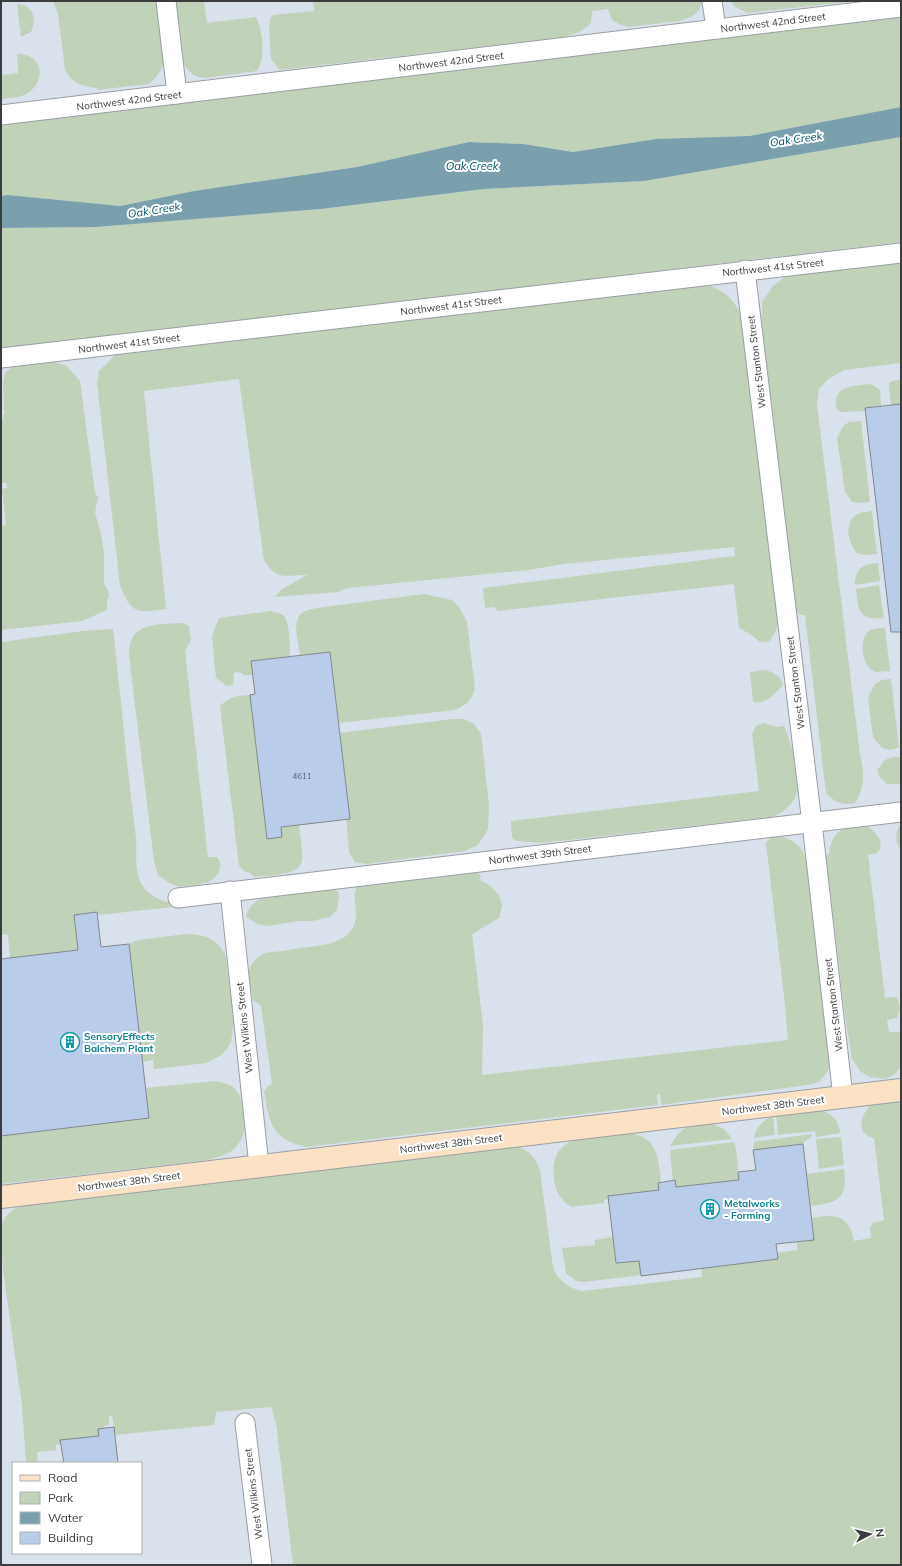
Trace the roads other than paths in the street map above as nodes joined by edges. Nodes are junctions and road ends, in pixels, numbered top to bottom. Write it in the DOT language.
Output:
graph roads {
  1 [pos="166,1"];
  2 [pos="712,1"];
  3 [pos="901,7"];
  4 [pos="716,29"];
  5 [pos="177,94"];
  6 [pos="1,115"];
  7 [pos="901,253"];
  8 [pos="745,270"];
  9 [pos="1,358"];
  10 [pos="901,812"];
  11 [pos="812,823"];
  12 [pos="230,891"];
  13 [pos="178,898"];
  14 [pos="901,1090"];
  15 [pos="843,1097"];
  16 [pos="259,1166"];
  17 [pos="1,1197"];
  18 [pos="245,1422"];
  19 [pos="262,1565"];
  1 -- 5 [label="street"];
  2 -- 4 [label="street"];
  3 -- 4 [label="street, Northwest 42nd Street"];
  4 -- 5 [label="street, Northwest 42nd Street"];
  5 -- 6 [label="street, Northwest 42nd Street"];
  7 -- 8 [label="street, Northwest 41st Street"];
  8 -- 9 [label="street, Northwest 41st Street"];
  8 -- 11 [label="street, West Stanton Street"];
  10 -- 11 [label="street, Northwest 39th Street"];
  11 -- 12 [label="street, Northwest 39th Street"];
  11 -- 15 [label="street, West Stanton Street"];
  12 -- 13 [label="street, Northwest 39th Street"];
  12 -- 16 [label="street, West Wilkins Street"];
  14 -- 15 [label="main road, Northwest 38th Street"];
  15 -- 16 [label="main road, Northwest 38th Street"];
  16 -- 17 [label="main road, Northwest 38th Street"];
  18 -- 19 [label="street, West Wilkins Street"];
}
